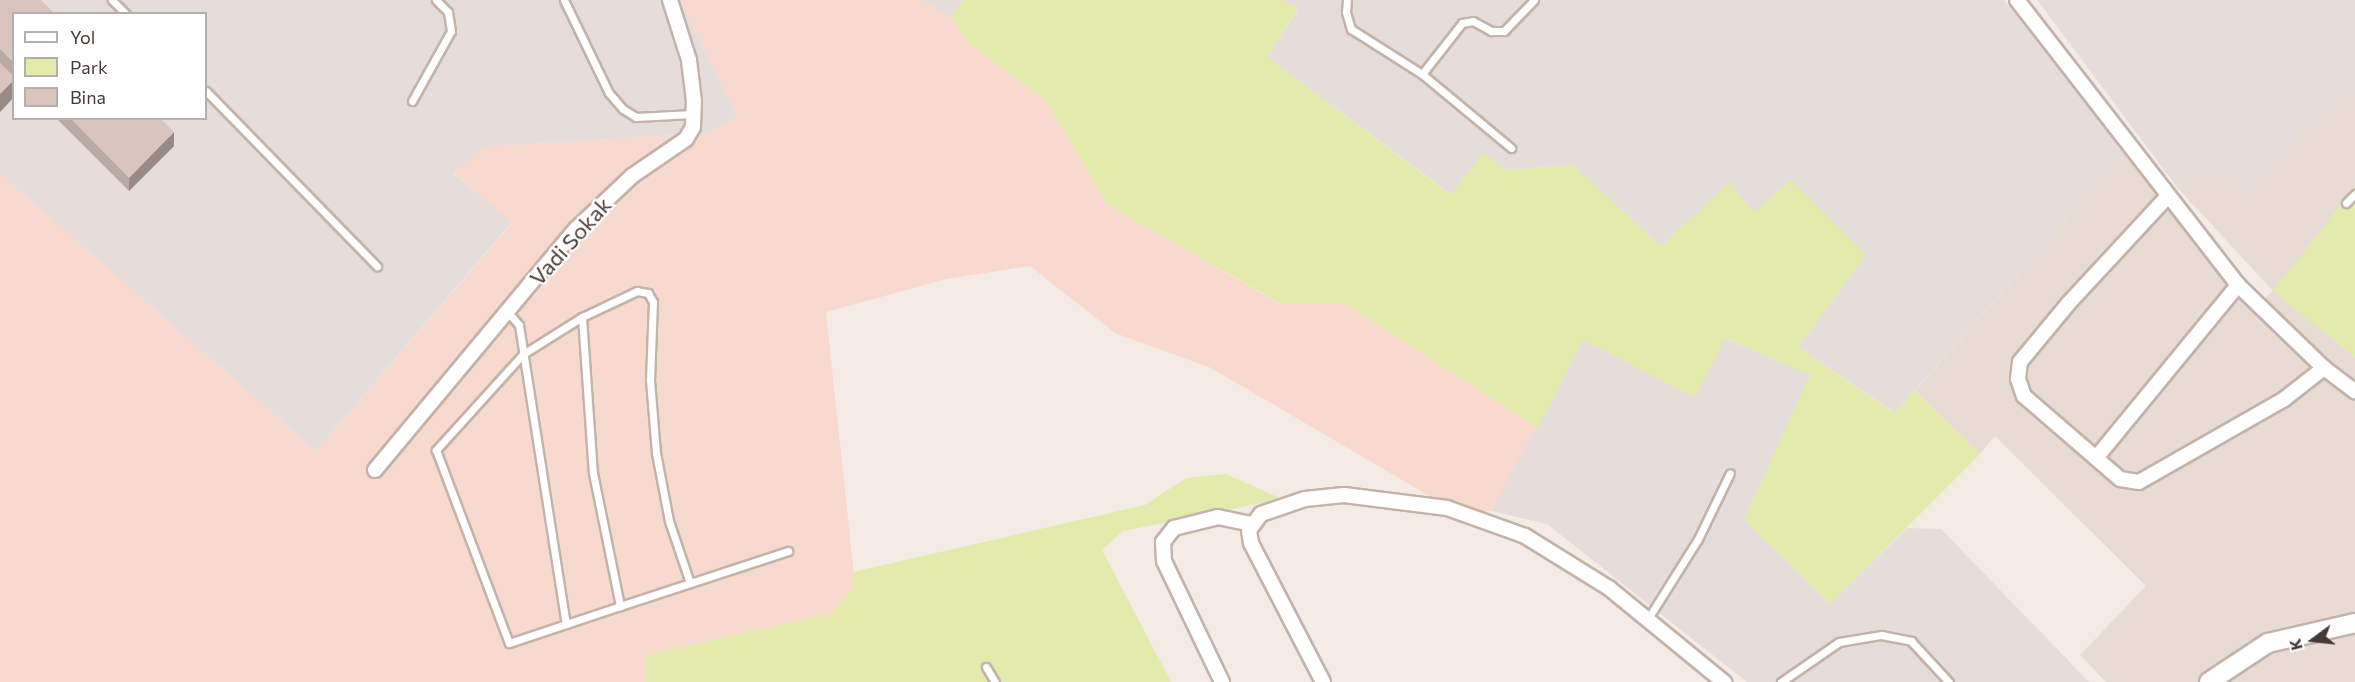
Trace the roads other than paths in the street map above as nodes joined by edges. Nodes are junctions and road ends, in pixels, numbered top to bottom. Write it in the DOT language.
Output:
graph roads {
  1 [pos="112,0"];
  2 [pos="436,0"];
  3 [pos="564,0"];
  4 [pos="669,0"];
  5 [pos="1347,0"];
  6 [pos="1534,0"];
  7 [pos="2017,0"];
  8 [pos="124,12"];
  9 [pos="1422,74"];
  10 [pos="207,92"];
  11 [pos="412,100"];
  12 [pos="693,114"];
  13 [pos="1511,148"];
  14 [pos="2355,194"];
  15 [pos="2168,196"];
  16 [pos="2346,203"];
  17 [pos="377,266"];
  18 [pos="2238,285"];
  19 [pos="508,312"];
  20 [pos="582,317"];
  21 [pos="523,354"];
  22 [pos="2324,368"];
  23 [pos="2355,391"];
  24 [pos="2096,458"];
  25 [pos="375,470"];
  26 [pos="1730,473"];
  27 [pos="1252,524"];
  28 [pos="788,551"];
  29 [pos="690,583"];
  30 [pos="620,606"];
  31 [pos="1649,617"];
  32 [pos="2355,623"];
  33 [pos="566,624"];
  34 [pos="986,667"];
  35 [pos="995,682"];
  36 [pos="1222,682"];
  37 [pos="1323,682"];
  38 [pos="1724,682"];
  39 [pos="1781,682"];
  40 [pos="1949,682"];
  41 [pos="2210,682"];
  1 -- 8 [label="lane"];
  2 -- 11 [label="lane"];
  3 -- 12 [label="lane"];
  4 -- 12 [label="street, Vadi Sokak"];
  5 -- 9 [label="lane"];
  6 -- 9 [label="lane"];
  7 -- 15 [label="street"];
  9 -- 13 [label="lane"];
  10 -- 17 [label="lane"];
  12 -- 19 [label="street, Vadi Sokak"];
  14 -- 16 [label="lane"];
  15 -- 18 [label="street"];
  15 -- 24 [label="street"];
  18 -- 22 [label="street"];
  18 -- 24 [label="street"];
  19 -- 21 [label="lane"];
  19 -- 25 [label="street, Vadi Sokak"];
  20 -- 21 [label="lane"];
  20 -- 29 [label="lane"];
  20 -- 30 [label="lane"];
  21 -- 33 [label="lane"];
  21 -- 33 [label="lane"];
  22 -- 23 [label="street"];
  22 -- 24 [label="street"];
  26 -- 31 [label="lane"];
  27 -- 31 [label="street"];
  27 -- 36 [label="street"];
  27 -- 37 [label="street"];
  28 -- 29 [label="lane"];
  29 -- 30 [label="lane"];
  30 -- 33 [label="lane"];
  31 -- 38 [label="street"];
  32 -- 41 [label="street"];
  34 -- 35 [label="lane"];
  39 -- 40 [label="lane"];
}
